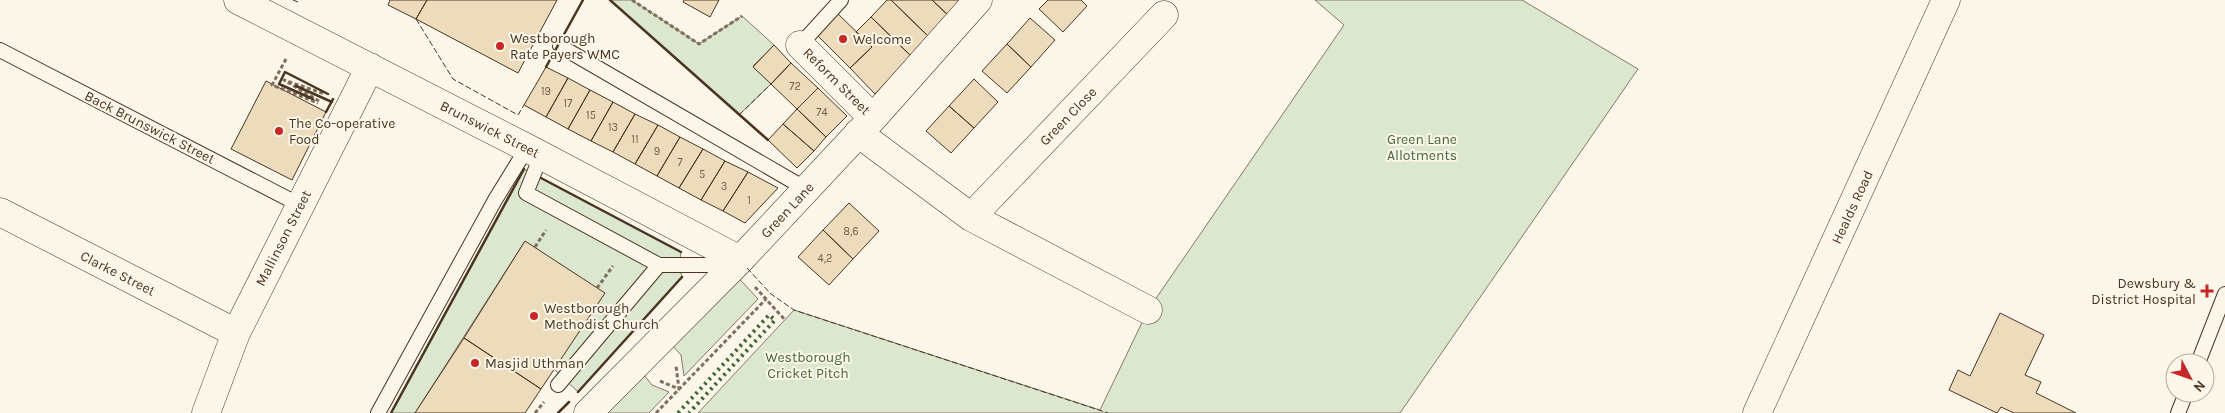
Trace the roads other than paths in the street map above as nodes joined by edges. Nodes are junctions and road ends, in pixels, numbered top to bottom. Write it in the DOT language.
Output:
graph roads {
  1 [pos="238,0"];
  2 [pos="841,0"];
  3 [pos="978,0"];
  4 [pos="1946,0"];
  5 [pos="1164,15"];
  6 [pos="800,44"];
  7 [pos="560,46"];
  8 [pos="0,50"];
  9 [pos="370,67"];
  10 [pos="866,125"];
  11 [pos="534,152"];
  12 [pos="806,189"];
  13 [pos="300,205"];
  14 [pos="0,212"];
  15 [pos="971,217"];
  16 [pos="738,262"];
  17 [pos="660,265"];
  18 [pos="2225,294"];
  19 [pos="1148,310"];
  20 [pos="236,333"];
  21 [pos="2202,353"];
  22 [pos="558,385"];
  23 [pos="206,413"];
  24 [pos="378,413"];
  25 [pos="588,413"];
  26 [pos="1757,413"];
  1 -- 9 [label="street, Brunswick Street"];
  2 -- 6 [label="lane"];
  3 -- 10 [label="street, Green Lane"];
  4 -- 26 [label="street, Healds Road"];
  5 -- 15 [label="street, Green Close"];
  6 -- 10 [label="street, Reform Street"];
  7 -- 12 [label="lane"];
  8 -- 13 [label="lane, Back Brunswick Street"];
  9 -- 11 [label="street, Brunswick Street"];
  9 -- 13 [label="street, Mallinson Street"];
  10 -- 12 [label="street, Green Lane"];
  10 -- 15 [label="street"];
  11 -- 16 [label="street, Brunswick Street"];
  11 -- 17 [label="lane"];
  11 -- 24 [label="lane"];
  12 -- 16 [label="street, Green Lane"];
  13 -- 20 [label="street, Mallinson Street"];
  14 -- 20 [label="street, Clarke Street"];
  15 -- 19 [label="street"];
  16 -- 17 [label="lane"];
  16 -- 25 [label="street, Green Lane"];
  17 -- 22 [label="lane"];
  18 -- 21 [label="lane"];
  20 -- 23 [label="street, Mallinson Street"];
}
